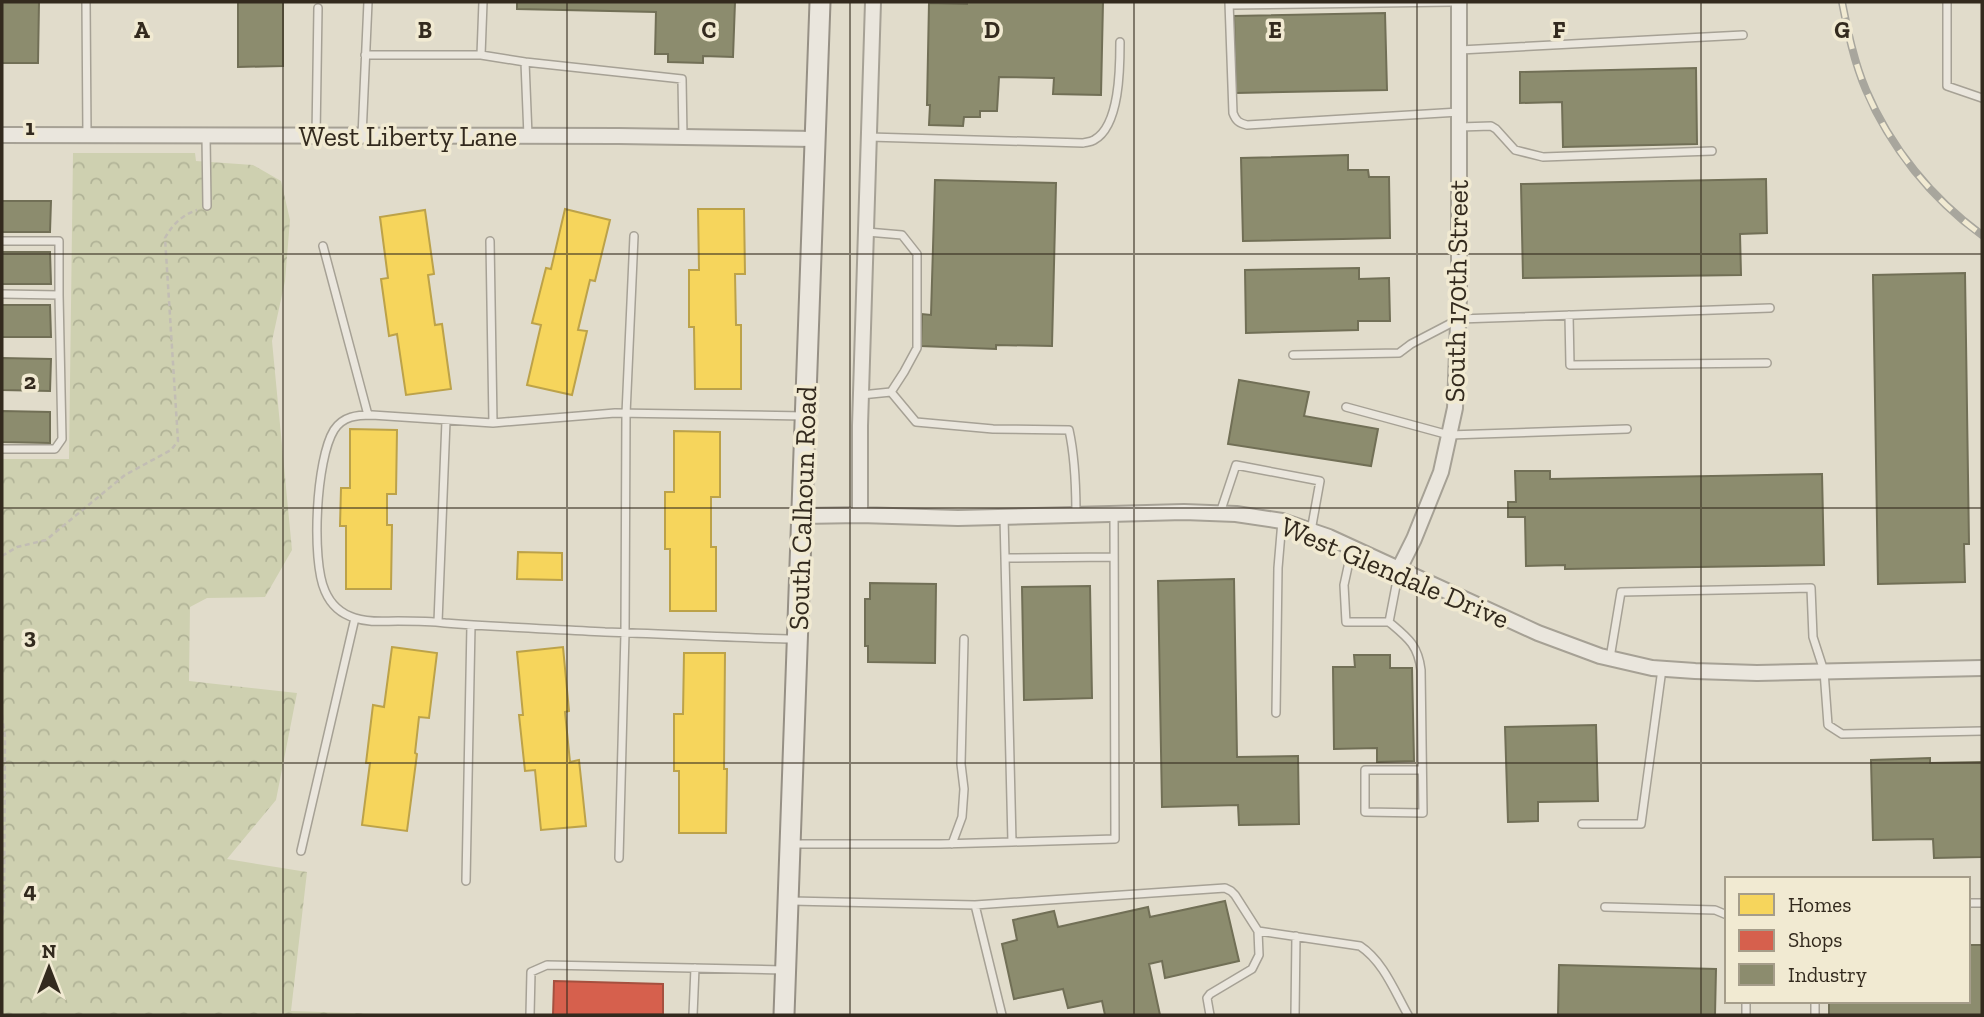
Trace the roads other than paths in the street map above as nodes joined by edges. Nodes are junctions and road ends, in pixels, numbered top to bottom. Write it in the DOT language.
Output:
graph roads {
  1 [pos="86,2"];
  2 [pos="368,2"];
  3 [pos="483,2"];
  4 [pos="820,2"];
  5 [pos="873,2"];
  6 [pos="1453,2"];
  7 [pos="1459,2"];
  8 [pos="1947,2"];
  9 [pos="1230,3"];
  10 [pos="318,8"];
  11 [pos="1743,35"];
  12 [pos="1120,42"];
  13 [pos="1459,50"];
  14 [pos="366,55"];
  15 [pos="481,55"];
  16 [pos="525,62"];
  17 [pos="1982,98"];
  18 [pos="1459,120"];
  19 [pos="2,135"];
  20 [pos="87,136"];
  21 [pos="206,136"];
  22 [pos="316,136"];
  23 [pos="362,136"];
  24 [pos="528,136"];
  25 [pos="869,137"];
  26 [pos="683,138"];
  27 [pos="815,139"];
  28 [pos="1712,151"];
  29 [pos="206,206"];
  30 [pos="866,232"];
  31 [pos="634,236"];
  32 [pos="2,241"];
  33 [pos="490,241"];
  34 [pos="323,246"];
  35 [pos="2,294"];
  36 [pos="59,295"];
  37 [pos="1770,309"];
  38 [pos="1569,315"];
  39 [pos="1459,319"];
  40 [pos="1293,355"];
  41 [pos="1767,363"];
  42 [pos="891,392"];
  43 [pos="861,395"];
  44 [pos="1346,407"];
  45 [pos="626,414"];
  46 [pos="368,415"];
  47 [pos="805,416"];
  48 [pos="446,421"];
  49 [pos="493,423"];
  50 [pos="1627,429"];
  51 [pos="1449,435"];
  52 [pos="2,449"];
  53 [pos="1220,513"];
  54 [pos="1114,514"];
  55 [pos="860,515"];
  56 [pos="1076,515"];
  57 [pos="802,516"];
  58 [pos="1004,517"];
  59 [pos="1282,521"];
  60 [pos="1311,531"];
  61 [pos="1352,548"];
  62 [pos="1114,557"];
  63 [pos="1005,558"];
  64 [pos="1399,569"];
  65 [pos="355,618"];
  66 [pos="438,622"];
  67 [pos="1389,622"];
  68 [pos="471,625"];
  69 [pos="625,633"];
  70 [pos="797,639"];
  71 [pos="964,639"];
  72 [pos="1610,659"];
  73 [pos="1982,668"];
  74 [pos="1662,669"];
  75 [pos="1824,671"];
  76 [pos="1276,713"];
  77 [pos="1982,732"];
  78 [pos="1422,770"];
  79 [pos="1582,824"];
  80 [pos="1012,842"];
  81 [pos="790,844"];
  82 [pos="952,844"];
  83 [pos="301,851"];
  84 [pos="619,858"];
  85 [pos="466,881"];
  86 [pos="788,901"];
  87 [pos="975,905"];
  88 [pos="1605,907"];
  89 [pos="1725,914"];
  90 [pos="1258,931"];
  91 [pos="1296,936"];
  92 [pos="695,968"];
  93 [pos="786,970"];
  94 [pos="530,1015"];
  95 [pos="693,1015"];
  96 [pos="784,1015"];
  97 [pos="1002,1015"];
  98 [pos="1210,1015"];
  99 [pos="1295,1015"];
  100 [pos="1408,1015"];
  1 -- 20 [label="lane"];
  2 -- 14 [label="lane"];
  3 -- 15 [label="lane"];
  4 -- 27 [label="street, South Calhoun Road"];
  5 -- 25 [label="street"];
  6 -- 9 [label="lane"];
  7 -- 13 [label="street, South 170th Street"];
  8 -- 17 [label="lane"];
  9 -- 18 [label="lane"];
  10 -- 22 [label="lane"];
  11 -- 13 [label="lane"];
  12 -- 25 [label="lane"];
  13 -- 18 [label="street, South 170th Street"];
  14 -- 15 [label="lane"];
  14 -- 23 [label="lane"];
  15 -- 16 [label="lane"];
  16 -- 24 [label="lane"];
  16 -- 26 [label="lane"];
  18 -- 28 [label="lane"];
  18 -- 39 [label="street, South 170th Street"];
  19 -- 20 [label="street, West Liberty Lane"];
  20 -- 21 [label="street, West Liberty Lane"];
  21 -- 22 [label="street, West Liberty Lane"];
  21 -- 29 [label="lane"];
  22 -- 23 [label="street, West Liberty Lane"];
  23 -- 24 [label="street, West Liberty Lane"];
  24 -- 26 [label="street, West Liberty Lane"];
  25 -- 30 [label="street"];
  26 -- 27 [label="street, West Liberty Lane"];
  27 -- 47 [label="street, South Calhoun Road"];
  30 -- 42 [label="lane"];
  30 -- 43 [label="street"];
  31 -- 45 [label="lane"];
  32 -- 36 [label="lane"];
  33 -- 49 [label="lane"];
  34 -- 46 [label="lane"];
  35 -- 36 [label="lane"];
  36 -- 52 [label="lane"];
  37 -- 38 [label="lane"];
  38 -- 39 [label="lane"];
  38 -- 41 [label="lane"];
  39 -- 40 [label="lane"];
  39 -- 51 [label="street, South 170th Street"];
  42 -- 43 [label="lane"];
  42 -- 56 [label="lane"];
  43 -- 55 [label="street"];
  44 -- 51 [label="lane"];
  45 -- 47 [label="lane"];
  45 -- 49 [label="lane"];
  45 -- 69 [label="lane"];
  46 -- 48 [label="lane"];
  46 -- 65 [label="lane"];
  47 -- 57 [label="street, South Calhoun Road"];
  48 -- 49 [label="lane"];
  48 -- 66 [label="lane"];
  50 -- 51 [label="lane"];
  51 -- 64 [label="street, South 170th Street"];
  53 -- 54 [label="street, West Glendale Drive"];
  53 -- 59 [label="street, West Glendale Drive"];
  53 -- 60 [label="lane"];
  54 -- 56 [label="street, West Glendale Drive"];
  54 -- 62 [label="lane"];
  55 -- 57 [label="street, West Glendale Drive"];
  55 -- 58 [label="street, West Glendale Drive"];
  56 -- 58 [label="street, West Glendale Drive"];
  57 -- 70 [label="street, South Calhoun Road"];
  58 -- 63 [label="lane"];
  59 -- 60 [label="street, West Glendale Drive"];
  59 -- 76 [label="lane"];
  60 -- 61 [label="street, West Glendale Drive"];
  61 -- 64 [label="street, West Glendale Drive"];
  61 -- 67 [label="lane"];
  62 -- 63 [label="lane"];
  62 -- 80 [label="lane"];
  63 -- 80 [label="lane"];
  64 -- 67 [label="lane"];
  64 -- 72 [label="street, West Glendale Drive"];
  65 -- 66 [label="lane"];
  65 -- 83 [label="lane"];
  66 -- 68 [label="lane"];
  67 -- 78 [label="lane"];
  68 -- 69 [label="lane"];
  68 -- 85 [label="lane"];
  69 -- 70 [label="lane"];
  69 -- 84 [label="lane"];
  70 -- 81 [label="street, South Calhoun Road"];
  71 -- 82 [label="lane"];
  72 -- 74 [label="street, West Glendale Drive"];
  72 -- 75 [label="lane"];
  73 -- 75 [label="street, West Glendale Drive"];
  74 -- 75 [label="street, West Glendale Drive"];
  74 -- 79 [label="lane"];
  75 -- 77 [label="lane"];
  78 -- 78 [label="lane"];
  80 -- 82 [label="lane"];
  81 -- 82 [label="lane"];
  81 -- 86 [label="street, South Calhoun Road"];
  86 -- 87 [label="lane"];
  86 -- 93 [label="street, South Calhoun Road"];
  87 -- 90 [label="lane"];
  87 -- 97 [label="lane"];
  88 -- 89 [label="lane"];
  90 -- 91 [label="lane"];
  90 -- 98 [label="lane"];
  91 -- 99 [label="lane"];
  91 -- 100 [label="lane"];
  92 -- 93 [label="lane"];
  92 -- 94 [label="lane"];
  92 -- 95 [label="lane"];
  93 -- 96 [label="street, South Calhoun Road"];
}
